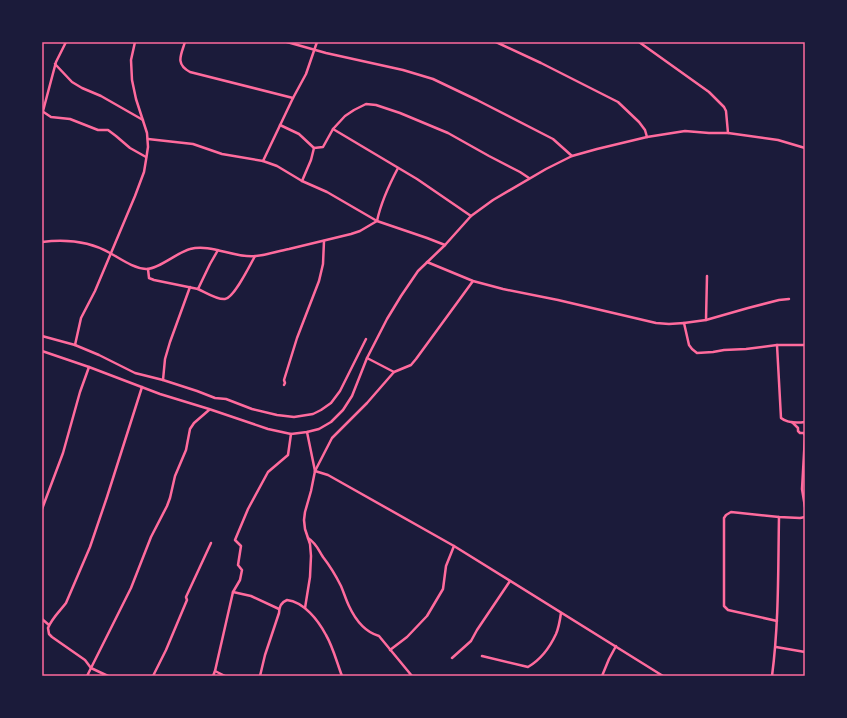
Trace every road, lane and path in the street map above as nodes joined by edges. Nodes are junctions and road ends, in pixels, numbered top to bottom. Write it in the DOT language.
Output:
graph roads {
  1 [pos="66,42"];
  2 [pos="135,42"];
  3 [pos="185,42"];
  4 [pos="287,42"];
  5 [pos="317,42"];
  6 [pos="496,42"];
  7 [pos="639,42"];
  8 [pos="314,49"];
  9 [pos="55,64"];
  10 [pos="293,98"];
  11 [pos="42,111"];
  12 [pos="143,120"];
  13 [pos="280,125"];
  14 [pos="333,129"];
  15 [pos="728,133"];
  16 [pos="648,137"];
  17 [pos="148,139"];
  18 [pos="314,148"];
  19 [pos="805,148"];
  20 [pos="572,156"];
  21 [pos="146,157"];
  22 [pos="263,161"];
  23 [pos="398,168"];
  24 [pos="529,178"];
  25 [pos="302,181"];
  26 [pos="471,216"];
  27 [pos="377,221"];
  28 [pos="324,241"];
  29 [pos="42,242"];
  30 [pos="445,245"];
  31 [pos="218,250"];
  32 [pos="111,253"];
  33 [pos="255,256"];
  34 [pos="428,262"];
  35 [pos="148,269"];
  36 [pos="708,276"];
  37 [pos="473,281"];
  38 [pos="190,287"];
  39 [pos="198,289"];
  40 [pos="789,299"];
  41 [pos="706,320"];
  42 [pos="684,323"];
  43 [pos="42,336"];
  44 [pos="366,339"];
  45 [pos="76,345"];
  46 [pos="777,345"];
  47 [pos="805,345"];
  48 [pos="42,351"];
  49 [pos="368,358"];
  50 [pos="90,368"];
  51 [pos="394,372"];
  52 [pos="163,380"];
  53 [pos="284,385"];
  54 [pos="142,387"];
  55 [pos="210,409"];
  56 [pos="791,422"];
  57 [pos="805,422"];
  58 [pos="307,432"];
  59 [pos="291,434"];
  60 [pos="315,471"];
  61 [pos="805,507"];
  62 [pos="42,509"];
  63 [pos="779,517"];
  64 [pos="805,517"];
  65 [pos="308,537"];
  66 [pos="211,543"];
  67 [pos="454,546"];
  68 [pos="510,581"];
  69 [pos="233,592"];
  70 [pos="305,608"];
  71 [pos="279,609"];
  72 [pos="561,613"];
  73 [pos="42,619"];
  74 [pos="777,621"];
  75 [pos="49,625"];
  76 [pos="616,646"];
  77 [pos="776,647"];
  78 [pos="390,650"];
  79 [pos="805,652"];
  80 [pos="482,656"];
  81 [pos="452,658"];
  82 [pos="91,668"];
  83 [pos="215,671"];
  84 [pos="87,676"];
  85 [pos="108,676"];
  86 [pos="153,676"];
  87 [pos="213,676"];
  88 [pos="225,676"];
  89 [pos="260,676"];
  90 [pos="342,676"];
  91 [pos="412,676"];
  92 [pos="602,676"];
  93 [pos="663,676"];
  94 [pos="772,676"];
  1 -- 9 [label="street"];
  2 -- 12 [label="street"];
  3 -- 10 [label="street"];
  4 -- 8 [label="street"];
  5 -- 8 [label="street"];
  6 -- 16 [label="street"];
  7 -- 15 [label="street"];
  8 -- 10 [label="street"];
  8 -- 20 [label="street"];
  9 -- 11 [label="street"];
  9 -- 12 [label="street"];
  10 -- 13 [label="street"];
  11 -- 21 [label="street"];
  12 -- 17 [label="street"];
  13 -- 18 [label="street"];
  13 -- 22 [label="street"];
  14 -- 18 [label="street"];
  14 -- 23 [label="street"];
  14 -- 24 [label="street"];
  15 -- 16 [label="street"];
  15 -- 19 [label="street"];
  16 -- 20 [label="street"];
  17 -- 21 [label="street"];
  17 -- 22 [label="street"];
  18 -- 25 [label="street"];
  20 -- 24 [label="street"];
  21 -- 32 [label="street"];
  22 -- 25 [label="street"];
  23 -- 26 [label="street"];
  23 -- 27 [label="street"];
  24 -- 26 [label="street"];
  25 -- 27 [label="street"];
  26 -- 30 [label="street"];
  27 -- 28 [label="street"];
  27 -- 30 [label="street"];
  28 -- 33 [label="street"];
  28 -- 53 [label="street"];
  29 -- 32 [label="street"];
  30 -- 34 [label="street"];
  31 -- 33 [label="street"];
  31 -- 35 [label="street"];
  31 -- 39 [label="street"];
  32 -- 35 [label="street"];
  32 -- 45 [label="street"];
  33 -- 39 [label="street"];
  34 -- 37 [label="street"];
  34 -- 49 [label="street"];
  35 -- 38 [label="street"];
  36 -- 41 [label="street"];
  37 -- 42 [label="street"];
  37 -- 51 [label="street"];
  38 -- 39 [label="street"];
  38 -- 52 [label="street"];
  40 -- 41 [label="street"];
  41 -- 42 [label="street"];
  42 -- 46 [label="street"];
  43 -- 45 [label="street"];
  44 -- 52 [label="street"];
  45 -- 52 [label="street"];
  46 -- 47 [label="street"];
  46 -- 56 [label="street"];
  48 -- 50 [label="street"];
  49 -- 51 [label="street"];
  49 -- 58 [label="street"];
  50 -- 54 [label="street"];
  50 -- 62 [label="street"];
  51 -- 60 [label="street"];
  54 -- 55 [label="street"];
  54 -- 75 [label="street"];
  55 -- 59 [label="street"];
  55 -- 82 [label="street"];
  56 -- 57 [label="street"];
  56 -- 61 [label="street"];
  58 -- 59 [label="street"];
  58 -- 60 [label="street"];
  59 -- 69 [label="street"];
  60 -- 65 [label="street"];
  60 -- 67 [label="street"];
  63 -- 64 [label="street"];
  63 -- 74 [label="street"];
  63 -- 74 [label="street"];
  65 -- 70 [label="street"];
  65 -- 78 [label="street"];
  66 -- 86 [label="street"];
  67 -- 68 [label="street"];
  67 -- 78 [label="street"];
  68 -- 72 [label="street"];
  68 -- 81 [label="street"];
  69 -- 71 [label="street"];
  69 -- 83 [label="street"];
  70 -- 71 [label="street"];
  70 -- 90 [label="street"];
  71 -- 89 [label="street"];
  72 -- 76 [label="street"];
  72 -- 80 [label="street"];
  73 -- 75 [label="street"];
  74 -- 77 [label="street"];
  75 -- 82 [label="street"];
  76 -- 92 [label="street"];
  76 -- 93 [label="street"];
  77 -- 79 [label="street"];
  77 -- 94 [label="street"];
  78 -- 91 [label="street"];
  82 -- 84 [label="street"];
  82 -- 85 [label="street"];
  83 -- 87 [label="street"];
  83 -- 88 [label="street"];
}
